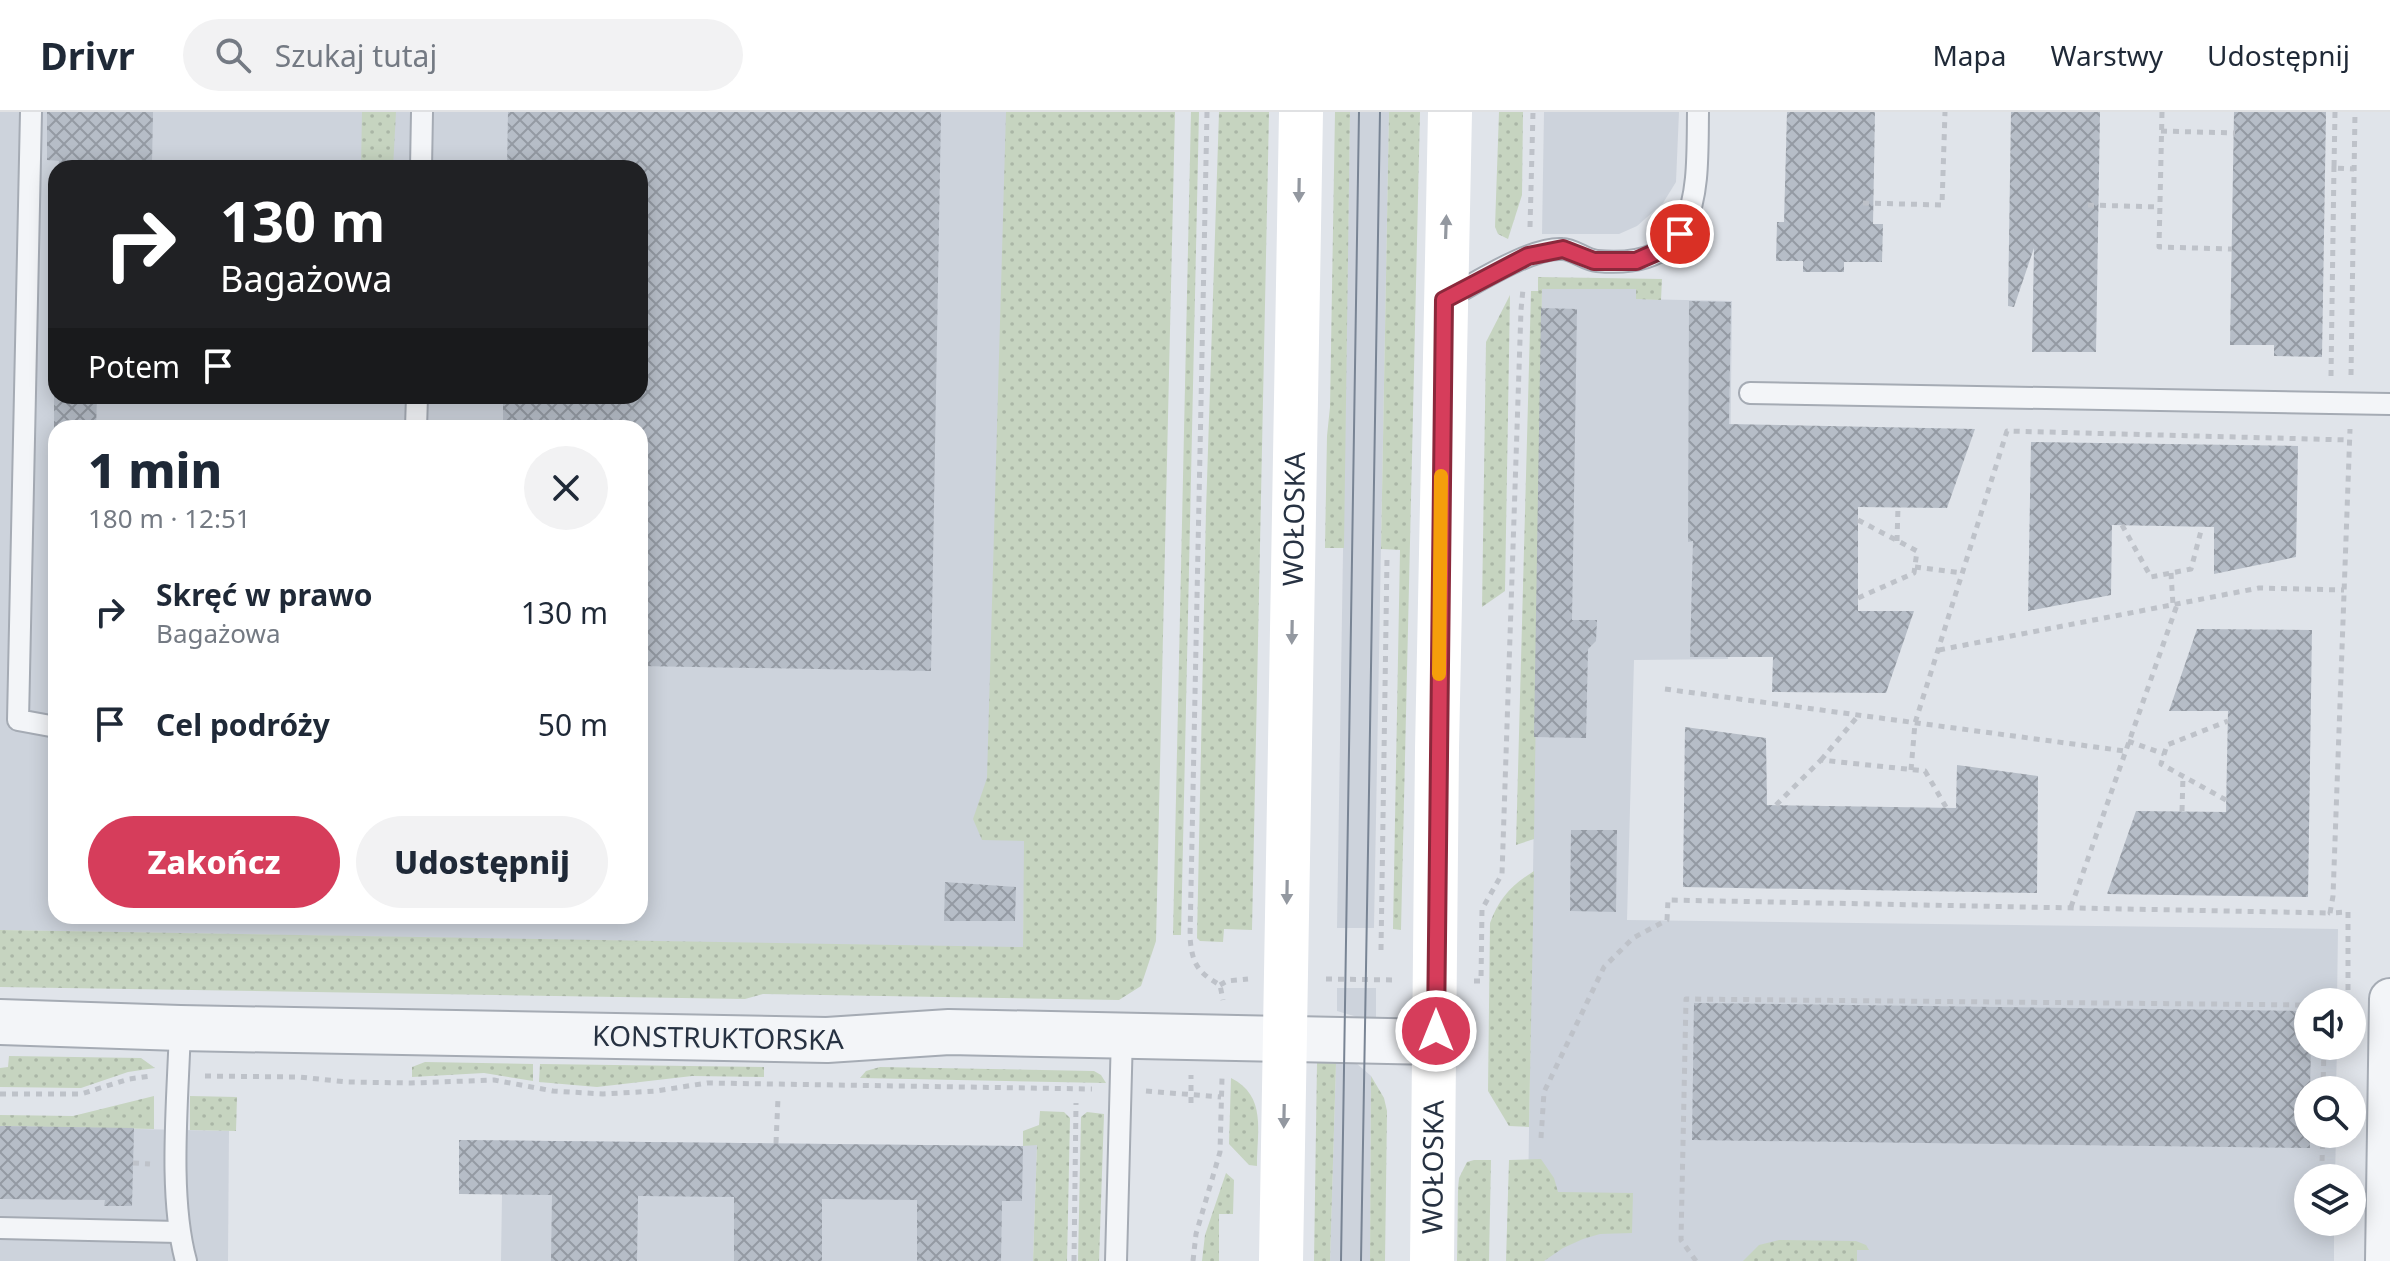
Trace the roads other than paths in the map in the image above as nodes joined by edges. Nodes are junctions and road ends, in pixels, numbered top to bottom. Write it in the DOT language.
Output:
graph roads {
  1 [pos="31,112"];
  2 [pos="422,112"];
  3 [pos="1301,112"];
  4 [pos="1450,112"];
  5 [pos="1698,112"];
  6 [pos="421,160"];
  7 [pos="1444,300"];
  8 [pos="1750,393"];
  9 [pos="2390,404"];
  10 [pos="48,726"];
  11 [pos="2390,999"];
  12 [pos="0,1022"];
  13 [pos="180,1028"];
  14 [pos="1122,1034"];
  15 [pos="1285,1038"];
  16 [pos="1435,1042"];
  17 [pos="0,1228"];
  18 [pos="178,1232"];
  19 [pos="186,1261"];
  20 [pos="1116,1261"];
  21 [pos="1281,1261"];
  22 [pos="1432,1261"];
  23 [pos="2386,1261"];
  1 -- 10 [label="lane"];
  2 -- 6 [label="lane"];
  3 -- 15 [label="main road, WOŁOSKA, one-way"];
  7 -- 4 [label="main road, WOŁOSKA, one-way"];
  5 -- 7 [label="lane"];
  7 -- 16 [label="main road, WOŁOSKA"];
  8 -- 9 [label="lane"];
  11 -- 23 [label="street"];
  12 -- 13 [label="street, KONSTRUKTORSKA"];
  13 -- 14 [label="street, KONSTRUKTORSKA"];
  13 -- 18 [label="lane"];
  14 -- 15 [label="street, KONSTRUKTORSKA"];
  14 -- 20 [label="lane"];
  15 -- 16 [label="street, KONSTRUKTORSKA"];
  15 -- 21 [label="main road, WOŁOSKA, one-way"];
  16 -- 22 [label="main road, WOŁOSKA"];
  17 -- 18 [label="lane"];
  18 -- 19 [label="lane"];
}
